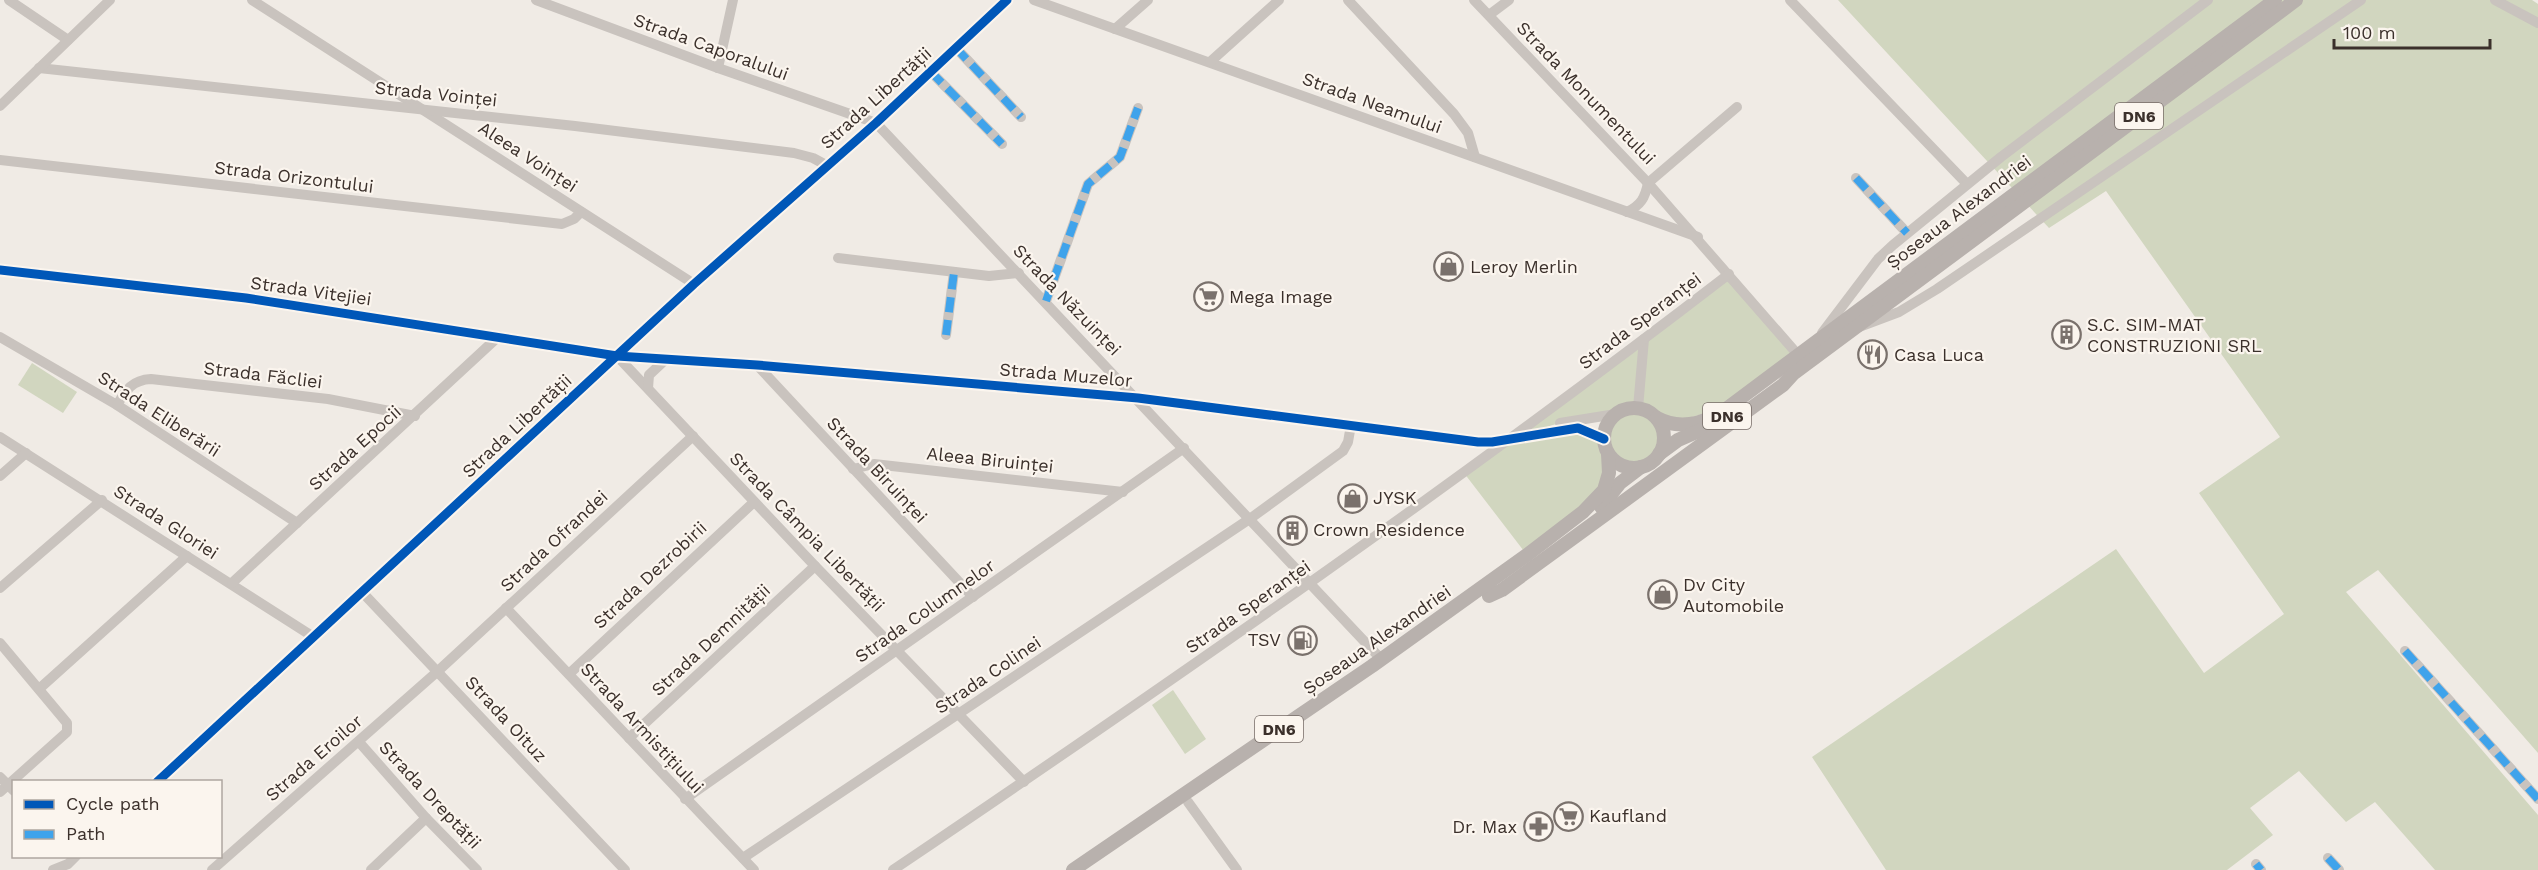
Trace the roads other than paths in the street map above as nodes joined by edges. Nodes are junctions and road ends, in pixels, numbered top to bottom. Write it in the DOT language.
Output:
graph roads {
  1 [pos="9,0"];
  2 [pos="110,0"];
  3 [pos="252,0"];
  4 [pos="536,0"];
  5 [pos="733,0"];
  6 [pos="1007,0"];
  7 [pos="1034,0"];
  8 [pos="1148,0"];
  9 [pos="1279,0"];
  10 [pos="1348,0"];
  11 [pos="1474,0"];
  12 [pos="1509,0"];
  13 [pos="1790,0"];
  14 [pos="2208,0"];
  15 [pos="2275,0"];
  16 [pos="2296,0"];
  17 [pos="2361,0"];
  18 [pos="2495,0"];
  19 [pos="1489,15"];
  20 [pos="2538,23"];
  21 [pos="1115,29"];
  22 [pos="68,40"];
  23 [pos="956,48"];
  24 [pos="1210,62"];
  25 [pos="39,68"];
  26 [pos="718,68"];
  27 [pos="931,72"];
  28 [pos="2,102"];
  29 [pos="1737,107"];
  30 [pos="1138,108"];
  31 [pos="424,109"];
  32 [pos="1022,117"];
  33 [pos="876,123"];
  34 [pos="1002,144"];
  35 [pos="1475,157"];
  36 [pos="0,159"];
  37 [pos="826,165"];
  38 [pos="1856,178"];
  39 [pos="1648,183"];
  40 [pos="1967,184"];
  41 [pos="581,212"];
  42 [pos="1627,212"];
  43 [pos="1907,233"];
  44 [pos="1698,237"];
  45 [pos="838,258"];
  46 [pos="0,270"];
  47 [pos="954,272"];
  48 [pos="1019,273"];
  49 [pos="1729,274"];
  50 [pos="694,284"];
  51 [pos="1046,301"];
  52 [pos="1856,328"];
  53 [pos="946,335"];
  54 [pos="499,336"];
  55 [pos="0,337"];
  56 [pos="1644,339"];
  57 [pos="1804,352"];
  58 [pos="617,356"];
  59 [pos="665,360"];
  60 [pos="757,365"];
  61 [pos="1793,374"];
  62 [pos="648,388"];
  63 [pos="1138,398"];
  64 [pos="117,405"];
  65 [pos="1638,408"];
  66 [pos="1616,414"];
  67 [pos="415,416"];
  68 [pos="1657,418"];
  69 [pos="1351,426"];
  70 [pos="693,436"];
  71 [pos="0,437"];
  72 [pos="1511,439"];
  73 [pos="1604,439"];
  74 [pos="1184,448"];
  75 [pos="26,453"];
  76 [pos="1608,454"];
  77 [pos="1659,454"];
  78 [pos="1641,466"];
  79 [pos="853,469"];
  80 [pos="0,476"];
  81 [pos="1124,492"];
  82 [pos="102,500"];
  83 [pos="754,502"];
  84 [pos="1251,518"];
  85 [pos="297,523"];
  86 [pos="188,556"];
  87 [pos="815,566"];
  88 [pos="232,584"];
  89 [pos="1310,585"];
  90 [pos="0,588"];
  91 [pos="362,592"];
  92 [pos="1489,596"];
  93 [pos="973,597"];
  94 [pos="506,608"];
  95 [pos="312,636"];
  96 [pos="0,643"];
  97 [pos="898,651"];
  98 [pos="2405,651"];
  99 [pos="1382,659"];
  100 [pos="438,671"];
  101 [pos="569,674"];
  102 [pos="39,689"];
  103 [pos="960,714"];
  104 [pos="629,738"];
  105 [pos="359,742"];
  106 [pos="0,777"];
  107 [pos="17,780"];
  108 [pos="159,780"];
  109 [pos="1024,782"];
  110 [pos="7,790"];
  111 [pos="685,799"];
  112 [pos="2538,799"];
  113 [pos="1188,802"];
  114 [pos="426,818"];
  115 [pos="742,858"];
  116 [pos="2328,858"];
  117 [pos="70,862"];
  118 [pos="53,870"];
  119 [pos="212,870"];
  120 [pos="371,870"];
  121 [pos="477,870"];
  122 [pos="625,870"];
  123 [pos="754,870"];
  124 [pos="893,870"];
  125 [pos="1072,870"];
  126 [pos="1088,870"];
  127 [pos="1238,870"];
  128 [pos="2339,870"];
  1 -- 22 [label="street"];
  2 -- 22 [label="street"];
  3 -- 31 [label="street, Aleea Voinței"];
  4 -- 26 [label="street, Strada Caporalului"];
  5 -- 26 [label="street"];
  6 -- 23 [label="street, Strada Libertății"];
  7 -- 21 [label="street, Strada Neamului"];
  8 -- 21 [label="street"];
  9 -- 24 [label="street"];
  10 -- 35 [label="street"];
  11 -- 19 [label="street, Strada Monumentului"];
  12 -- 19 [label="street"];
  13 -- 40 [label="street"];
  14 -- 40 [label="street"];
  15 -- 57 [label="main road, Șoseaua Alexandriei / DN6"];
  16 -- 52 [label="main road, Șoseaua Alexandriei / DN6"];
  17 -- 52 [label="street"];
  18 -- 20 [label="street"];
  19 -- 39 [label="street, Strada Monumentului"];
  21 -- 24 [label="street, Strada Neamului"];
  22 -- 25 [label="street"];
  23 -- 27 [label="street, Strada Libertății"];
  23 -- 32 [label="street"];
  24 -- 35 [label="street, Strada Neamului"];
  25 -- 28 [label="street"];
  25 -- 31 [label="street, Strada Voinței"];
  26 -- 33 [label="street, Strada Caporalului"];
  27 -- 33 [label="street, Strada Libertății"];
  27 -- 34 [label="street"];
  29 -- 39 [label="street, Strada Monumentului"];
  30 -- 51 [label="street"];
  31 -- 37 [label="street, Strada Voinței"];
  31 -- 41 [label="street, Aleea Voinței"];
  33 -- 37 [label="street, Strada Libertății"];
  33 -- 48 [label="street, Strada Năzuinței"];
  35 -- 42 [label="street, Strada Neamului"];
  36 -- 41 [label="street, Strada Orizontului"];
  37 -- 50 [label="street, Strada Libertății"];
  38 -- 43 [label="street"];
  39 -- 42 [label="street"];
  39 -- 44 [label="street, Strada Monumentului"];
  40 -- 43 [label="street"];
  41 -- 50 [label="street, Aleea Voinței"];
  42 -- 44 [label="street, Strada Neamului"];
  43 -- 57 [label="street"];
  44 -- 49 [label="street, Strada Monumentului"];
  45 -- 47 [label="street"];
  46 -- 54 [label="street, Strada Vitejiei"];
  47 -- 48 [label="street"];
  47 -- 53 [label="street"];
  48 -- 51 [label="street, Strada Năzuinței"];
  49 -- 56 [label="street, Strada Speranței"];
  49 -- 57 [label="street, Strada Monumentului"];
  50 -- 58 [label="street, Strada Libertății"];
  51 -- 63 [label="street, Strada Năzuinței"];
  52 -- 61 [label="main road, DN6"];
  54 -- 58 [label="street, Strada Vitejiei"];
  54 -- 67 [label="street, Strada Epocii"];
  55 -- 64 [label="street, Strada Eliberării"];
  56 -- 65 [label="street"];
  56 -- 72 [label="street, Strada Speranței"];
  57 -- 68 [label="main road, Șoseaua Alexandriei / DN6"];
  58 -- 59 [label="street, Strada Muzelor"];
  58 -- 62 [label="street, Strada Câmpia Libertății"];
  58 -- 91 [label="street, Strada Libertății"];
  59 -- 60 [label="street, Strada Muzelor"];
  59 -- 62 [label="street"];
  60 -- 63 [label="street, Strada Muzelor"];
  60 -- 79 [label="street, Strada Biruinței"];
  61 -- 77 [label="main road, DN6"];
  61 -- 92 [label="main road, DN6"];
  62 -- 70 [label="street, Strada Câmpia Libertății"];
  63 -- 69 [label="street, Strada Muzelor"];
  63 -- 74 [label="street, Strada Năzuinței"];
  64 -- 67 [label="street, Strada Făcliei"];
  64 -- 85 [label="street, Strada Eliberării"];
  65 -- 66 [label="main road"];
  65 -- 68 [label="main road, DN6"];
  66 -- 72 [label="street"];
  66 -- 73 [label="main road"];
  67 -- 85 [label="street, Strada Epocii"];
  68 -- 77 [label="main road"];
  69 -- 72 [label="street, Strada Muzelor"];
  69 -- 84 [label="street, Strada Colinei"];
  70 -- 83 [label="street, Strada Câmpia Libertății"];
  70 -- 94 [label="street, Strada Ofrandei"];
  71 -- 75 [label="street, Strada Gloriei"];
  72 -- 73 [label="street"];
  72 -- 89 [label="street, Strada Speranței"];
  73 -- 76 [label="main road, DN6"];
  74 -- 81 [label="street, Strada Columnelor"];
  74 -- 84 [label="street, Strada Năzuinței"];
  75 -- 80 [label="street"];
  75 -- 82 [label="street, Strada Gloriei"];
  76 -- 78 [label="main road"];
  76 -- 99 [label="main road, Șoseaua Alexandriei / DN6"];
  77 -- 78 [label="main road, DN6"];
  78 -- 92 [label="main road, Șoseaua Alexandriei / DN6"];
  79 -- 81 [label="street, Aleea Biruinței"];
  79 -- 93 [label="street, Strada Biruinței"];
  81 -- 93 [label="street, Strada Columnelor"];
  82 -- 86 [label="street, Strada Gloriei"];
  82 -- 90 [label="street"];
  83 -- 87 [label="street, Strada Câmpia Libertății"];
  83 -- 101 [label="street, Strada Dezrobirii"];
  84 -- 89 [label="street, Strada Năzuinței"];
  84 -- 103 [label="street, Strada Colinei"];
  85 -- 88 [label="street, Strada Epocii"];
  86 -- 88 [label="street, Strada Gloriei"];
  86 -- 102 [label="street"];
  87 -- 97 [label="street, Strada Câmpia Libertății"];
  87 -- 104 [label="street, Strada Demnității"];
  88 -- 95 [label="street, Strada Gloriei"];
  89 -- 99 [label="street, Strada Năzuinței"];
  89 -- 109 [label="street, Strada Speranței"];
  91 -- 95 [label="street, Strada Libertății"];
  91 -- 100 [label="street, Strada Oituz"];
  92 -- 113 [label="main road, Șoseaua Alexandriei / DN6"];
  93 -- 97 [label="street, Strada Columnelor"];
  94 -- 100 [label="street, Strada Ofrandei"];
  94 -- 101 [label="street, Strada Armistițiului"];
  95 -- 108 [label="street, Strada Libertății"];
  96 -- 102 [label="street"];
  97 -- 103 [label="street, Strada Câmpia Libertății"];
  97 -- 111 [label="street, Strada Columnelor"];
  98 -- 112 [label="street"];
  99 -- 125 [label="main road, Șoseaua Alexandriei / DN6"];
  100 -- 105 [label="street, Strada Eroilor"];
  100 -- 122 [label="street, Strada Oituz"];
  101 -- 104 [label="street, Strada Armistițiului"];
  102 -- 107 [label="street"];
  103 -- 109 [label="street, Strada Câmpia Libertății"];
  103 -- 115 [label="street, Strada Colinei"];
  104 -- 111 [label="street, Strada Armistițiului"];
  105 -- 114 [label="street, Strada Dreptății"];
  105 -- 119 [label="street, Strada Eroilor"];
  106 -- 110 [label="street"];
  109 -- 124 [label="street, Strada Speranței"];
  111 -- 115 [label="street, Strada Armistițiului"];
  113 -- 126 [label="main road, Șoseaua Alexandriei / DN6"];
  113 -- 127 [label="street"];
  114 -- 120 [label="street"];
  114 -- 121 [label="street, Strada Dreptății"];
  115 -- 123 [label="street, Strada Armistițiului"];
  116 -- 128 [label="street"];
  117 -- 118 [label="street"];
}
